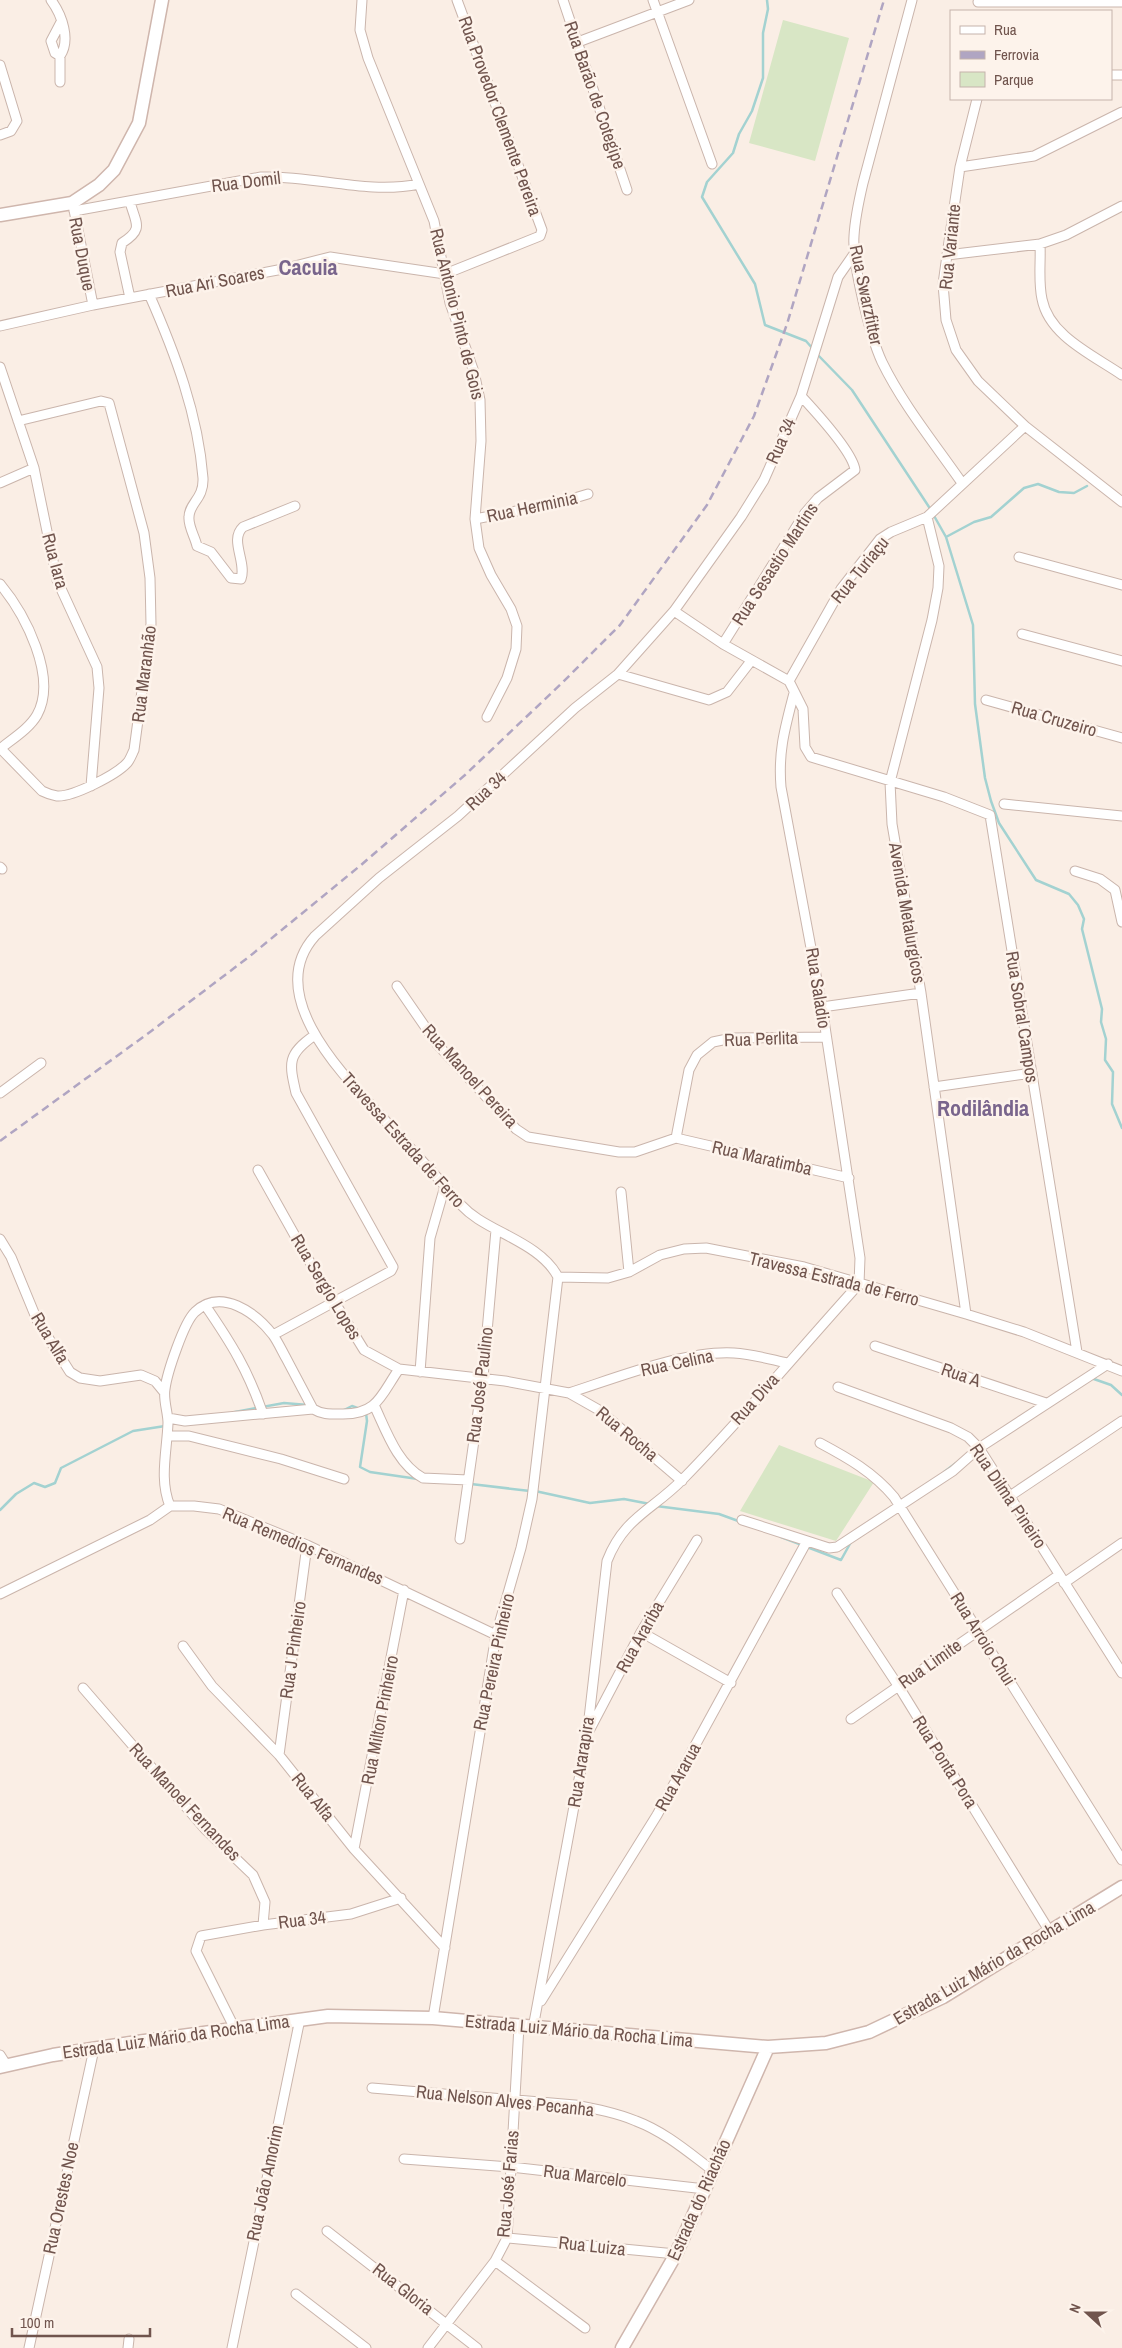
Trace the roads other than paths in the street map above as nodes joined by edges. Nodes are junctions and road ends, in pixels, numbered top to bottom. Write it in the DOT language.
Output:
graph roads {
  1 [pos="162,0"];
  2 [pos="362,0"];
  3 [pos="457,0"];
  4 [pos="563,0"];
  5 [pos="653,0"];
  6 [pos="690,0"];
  7 [pos="912,0"];
  8 [pos="1107,1"];
  9 [pos="54,2"];
  10 [pos="1122,2"];
  11 [pos="978,4"];
  12 [pos="657,12"];
  13 [pos="61,22"];
  14 [pos="578,42"];
  15 [pos="60,56"];
  16 [pos="0,65"];
  17 [pos="60,82"];
  18 [pos="977,100"];
  19 [pos="1122,112"];
  20 [pos="0,135"];
  21 [pos="712,164"];
  22 [pos="960,167"];
  23 [pos="419,184"];
  24 [pos="627,190"];
  25 [pos="130,202"];
  26 [pos="1122,206"];
  27 [pos="73,207"];
  28 [pos="0,215"];
  29 [pos="1040,244"];
  30 [pos="854,254"];
  31 [pos="947,255"];
  32 [pos="445,274"];
  33 [pos="149,294"];
  34 [pos="130,298"];
  35 [pos="93,305"];
  36 [pos="0,326"];
  37 [pos="0,367"];
  38 [pos="1122,375"];
  39 [pos="801,396"];
  40 [pos="18,421"];
  41 [pos="1024,426"];
  42 [pos="34,468"];
  43 [pos="962,482"];
  44 [pos="0,483"];
  45 [pos="588,494"];
  46 [pos="1122,502"];
  47 [pos="295,506"];
  48 [pos="928,516"];
  49 [pos="475,519"];
  50 [pos="1019,557"];
  51 [pos="0,584"];
  52 [pos="1122,585"];
  53 [pos="674,611"];
  54 [pos="1022,634"];
  55 [pos="723,644"];
  56 [pos="751,661"];
  57 [pos="1122,661"];
  58 [pos="618,674"];
  59 [pos="789,681"];
  60 [pos="794,693"];
  61 [pos="986,700"];
  62 [pos="487,717"];
  63 [pos="1122,738"];
  64 [pos="0,749"];
  65 [pos="890,782"];
  66 [pos="91,786"];
  67 [pos="1004,804"];
  68 [pos="1122,816"];
  69 [pos="1075,871"];
  70 [pos="1119,890"];
  71 [pos="1122,922"];
  72 [pos="397,986"];
  73 [pos="920,993"];
  74 [pos="822,1007"];
  75 [pos="315,1035"];
  76 [pos="826,1037"];
  77 [pos="41,1063"];
  78 [pos="1032,1073"];
  79 [pos="934,1088"];
  80 [pos="0,1094"];
  81 [pos="676,1138"];
  82 [pos="258,1170"];
  83 [pos="849,1178"];
  84 [pos="445,1186"];
  85 [pos="621,1192"];
  86 [pos="496,1230"];
  87 [pos="0,1238"];
  88 [pos="629,1272"];
  89 [pos="558,1277"];
  90 [pos="859,1284"];
  91 [pos="335,1303"];
  92 [pos="205,1305"];
  93 [pos="966,1314"];
  94 [pos="273,1335"];
  95 [pos="875,1346"];
  96 [pos="1077,1352"];
  97 [pos="787,1363"];
  98 [pos="1108,1364"];
  99 [pos="399,1369"];
  100 [pos="1122,1371"];
  101 [pos="420,1372"];
  102 [pos="483,1378"];
  103 [pos="545,1387"];
  104 [pos="838,1387"];
  105 [pos="164,1392"];
  106 [pos="569,1393"];
  107 [pos="1046,1403"];
  108 [pos="374,1405"];
  109 [pos="313,1409"];
  110 [pos="263,1414"];
  111 [pos="168,1418"];
  112 [pos="1122,1422"];
  113 [pos="167,1435"];
  114 [pos="820,1443"];
  115 [pos="981,1451"];
  116 [pos="344,1479"];
  117 [pos="682,1481"];
  118 [pos="467,1485"];
  119 [pos="1010,1496"];
  120 [pos="170,1506"];
  121 [pos="900,1506"];
  122 [pos="647,1509"];
  123 [pos="742,1520"];
  124 [pos="460,1539"];
  125 [pos="697,1540"];
  126 [pos="807,1541"];
  127 [pos="1122,1543"];
  128 [pos="307,1545"];
  129 [pos="1062,1579"];
  130 [pos="404,1590"];
  131 [pos="837,1593"];
  132 [pos="0,1594"];
  133 [pos="977,1631"];
  134 [pos="642,1632"];
  135 [pos="496,1635"];
  136 [pos="183,1646"];
  137 [pos="1119,1662"];
  138 [pos="1122,1673"];
  139 [pos="731,1683"];
  140 [pos="899,1687"];
  141 [pos="83,1688"];
  142 [pos="851,1719"];
  143 [pos="587,1736"];
  144 [pos="279,1755"];
  145 [pos="354,1849"];
  146 [pos="1122,1860"];
  147 [pos="1122,1887"];
  148 [pos="401,1898"];
  149 [pos="263,1925"];
  150 [pos="1050,1932"];
  151 [pos="446,1948"];
  152 [pos="538,2006"];
  153 [pos="433,2018"];
  154 [pos="300,2019"];
  155 [pos="518,2026"];
  156 [pos="234,2027"];
  157 [pos="533,2028"];
  158 [pos="768,2047"];
  159 [pos="94,2049"];
  160 [pos="2,2063"];
  161 [pos="372,2088"];
  162 [pos="515,2100"];
  163 [pos="404,2159"];
  164 [pos="511,2167"];
  165 [pos="712,2170"];
  166 [pos="705,2189"];
  167 [pos="327,2231"];
  168 [pos="507,2238"];
  169 [pos="676,2254"];
  170 [pos="495,2261"];
  171 [pos="296,2294"];
  172 [pos="448,2323"];
  173 [pos="585,2328"];
  174 [pos="29,2348"];
  175 [pos="232,2348"];
  176 [pos="366,2348"];
  177 [pos="428,2348"];
  178 [pos="477,2348"];
  179 [pos="622,2348"];
  1 -- 27 [label="main road"];
  2 -- 23 [label="street, Rua Antonio Pinto de Gois"];
  3 -- 32 [label="street, Rua Provedor Clemente Pereira"];
  4 -- 14 [label="street, Rua Barão de Cotegipe"];
  5 -- 12 [label="street"];
  6 -- 12 [label="street"];
  7 -- 30 [label="street, Rua Swarzfitter"];
  8 -- 10 [label="street"];
  8 -- 11 [label="street"];
  9 -- 13 [label="street"];
  12 -- 14 [label="street"];
  12 -- 21 [label="street"];
  13 -- 15 [label="street"];
  13 -- 15 [label="street"];
  14 -- 24 [label="street, Rua Barão de Cotegipe"];
  15 -- 17 [label="street"];
  16 -- 20 [label="street"];
  18 -- 22 [label="street, Rua Variante"];
  19 -- 22 [label="street"];
  22 -- 31 [label="street, Rua Variante"];
  23 -- 25 [label="street, Rua Domil"];
  23 -- 32 [label="street, Rua Antonio Pinto de Gois"];
  25 -- 27 [label="street, Rua Domil"];
  25 -- 34 [label="street"];
  26 -- 29 [label="street"];
  27 -- 28 [label="main road"];
  27 -- 35 [label="street, Rua Duque"];
  29 -- 31 [label="street"];
  29 -- 38 [label="street"];
  30 -- 39 [label="street, Rua 34"];
  30 -- 43 [label="street, Rua Swarzfitter"];
  31 -- 41 [label="street, Rua Variante"];
  32 -- 33 [label="street, Rua Ari Soares"];
  32 -- 49 [label="street, Rua Antonio Pinto de Gois"];
  33 -- 34 [label="street, Rua Ari Soares"];
  33 -- 47 [label="street"];
  34 -- 35 [label="street, Rua Ari Soares"];
  35 -- 36 [label="street, Rua Ari Soares"];
  37 -- 40 [label="street, Rua Iara"];
  39 -- 53 [label="street, Rua 34"];
  39 -- 55 [label="street, Rua Sesastio Martins"];
  40 -- 42 [label="street, Rua Iara"];
  40 -- 66 [label="street, Rua Maranhão"];
  41 -- 43 [label="street, Rua Turiaçu"];
  41 -- 46 [label="street, Rua Variante"];
  42 -- 44 [label="street"];
  42 -- 66 [label="street, Rua Iara"];
  43 -- 48 [label="street, Rua Turiaçu"];
  45 -- 49 [label="street, Rua Herminia"];
  48 -- 59 [label="street, Rua Turiaçu"];
  48 -- 65 [label="street, Avenida Metalurgicos"];
  49 -- 62 [label="street, Rua Antonio Pinto de Gois"];
  50 -- 52 [label="street"];
  51 -- 64 [label="street"];
  53 -- 55 [label="street"];
  53 -- 58 [label="street, Rua 34"];
  54 -- 57 [label="street"];
  55 -- 56 [label="street"];
  56 -- 58 [label="street"];
  56 -- 59 [label="street"];
  58 -- 75 [label="street, Rua 34"];
  59 -- 60 [label="street"];
  60 -- 65 [label="street"];
  60 -- 74 [label="street, Rua Saladio"];
  61 -- 63 [label="street, Rua Cruzeiro"];
  64 -- 66 [label="street, Rua Maranhão"];
  65 -- 73 [label="street, Avenida Metalurgicos"];
  65 -- 78 [label="street, Rua Sobral Campos"];
  67 -- 68 [label="street"];
  69 -- 70 [label="street"];
  70 -- 71 [label="street"];
  72 -- 81 [label="street, Rua Manoel Pereira"];
  73 -- 74 [label="street"];
  73 -- 79 [label="street, Avenida Metalurgicos"];
  74 -- 76 [label="street, Rua Saladio"];
  75 -- 84 [label="street, Travessa Estrada de Ferro"];
  75 -- 91 [label="street"];
  76 -- 81 [label="street, Rua Perlita"];
  76 -- 83 [label="street, Rua Saladio"];
  77 -- 80 [label="street"];
  78 -- 79 [label="street"];
  78 -- 96 [label="street, Rua Sobral Campos"];
  79 -- 93 [label="street, Avenida Metalurgicos"];
  81 -- 83 [label="street, Rua Maratimba"];
  82 -- 91 [label="street, Rua Sergio Lopes"];
  83 -- 90 [label="street, Rua Saladio"];
  84 -- 86 [label="street, Travessa Estrada de Ferro"];
  84 -- 101 [label="street"];
  85 -- 88 [label="street"];
  86 -- 89 [label="street, Travessa Estrada de Ferro"];
  86 -- 102 [label="street, Rua José Paulino"];
  87 -- 105 [label="street, Rua Alfa"];
  88 -- 89 [label="street, Travessa Estrada de Ferro"];
  88 -- 90 [label="street, Travessa Estrada de Ferro"];
  89 -- 103 [label="street, Rua Pereira Pinheiro"];
  90 -- 93 [label="street, Travessa Estrada de Ferro"];
  90 -- 97 [label="street, Rua Diva"];
  91 -- 94 [label="street"];
  91 -- 99 [label="street, Rua Sergio Lopes"];
  92 -- 94 [label="street"];
  92 -- 105 [label="street"];
  92 -- 110 [label="street"];
  93 -- 96 [label="street, Travessa Estrada de Ferro"];
  94 -- 109 [label="street"];
  95 -- 107 [label="street, Rua A"];
  96 -- 98 [label="street, Travessa Estrada de Ferro"];
  97 -- 106 [label="street, Rua Celina"];
  97 -- 117 [label="street, Rua Diva"];
  98 -- 100 [label="street, Travessa Estrada de Ferro"];
  98 -- 107 [label="street"];
  99 -- 101 [label="street, Rua Sergio Lopes"];
  99 -- 108 [label="street"];
  101 -- 102 [label="street, Rua Sergio Lopes"];
  102 -- 103 [label="street, Rua Sergio Lopes"];
  102 -- 118 [label="street, Rua José Paulino"];
  103 -- 106 [label="street, Rua Sergio Lopes"];
  103 -- 135 [label="street, Rua Pereira Pinheiro"];
  104 -- 115 [label="street, Rua Dilma Pineiro"];
  105 -- 111 [label="street"];
  106 -- 117 [label="street, Rua Rocha"];
  107 -- 115 [label="street"];
  108 -- 109 [label="street"];
  108 -- 118 [label="street"];
  109 -- 110 [label="street"];
  110 -- 111 [label="street"];
  111 -- 113 [label="street"];
  112 -- 119 [label="street"];
  113 -- 116 [label="street"];
  113 -- 120 [label="street"];
  114 -- 121 [label="street, Rua Arroio Chui"];
  115 -- 119 [label="street, Rua Dilma Pineiro"];
  115 -- 121 [label="street"];
  117 -- 122 [label="street, Rua Diva"];
  118 -- 124 [label="street, Rua José Paulino"];
  119 -- 129 [label="street, Rua Dilma Pineiro"];
  120 -- 128 [label="street, Rua Remedios Fernandes"];
  120 -- 132 [label="street"];
  121 -- 126 [label="street"];
  121 -- 133 [label="street, Rua Arroio Chui"];
  122 -- 143 [label="street, Rua Ararapira"];
  123 -- 126 [label="street"];
  125 -- 134 [label="street, Rua Arariba"];
  126 -- 139 [label="street, Rua Ararua"];
  127 -- 129 [label="street, Rua Limite"];
  128 -- 130 [label="street, Rua Remedios Fernandes"];
  128 -- 144 [label="street, Rua J Pinheiro"];
  129 -- 133 [label="street, Rua Limite"];
  129 -- 137 [label="street, Rua Dilma Pineiro"];
  130 -- 135 [label="street, Rua Remedios Fernandes"];
  130 -- 145 [label="street, Rua Milton Pinheiro"];
  131 -- 140 [label="street, Rua Ponta Pora"];
  133 -- 140 [label="street, Rua Limite"];
  133 -- 146 [label="street, Rua Arroio Chui"];
  134 -- 139 [label="street"];
  134 -- 143 [label="street, Rua Arariba"];
  135 -- 151 [label="street, Rua Pereira Pinheiro"];
  136 -- 144 [label="street, Rua Alfa"];
  137 -- 138 [label="street, Rua Dilma Pineiro"];
  139 -- 152 [label="street, Rua Ararua"];
  140 -- 142 [label="street, Rua Limite"];
  140 -- 150 [label="street, Rua Ponta Pora"];
  141 -- 149 [label="street, Rua Manoel Fernandes"];
  143 -- 152 [label="street, Rua Ararapira"];
  144 -- 145 [label="street, Rua Alfa"];
  145 -- 148 [label="street, Rua Alfa"];
  147 -- 150 [label="main road, Estrada Luiz Mário da Rocha Lima"];
  148 -- 149 [label="street, Rua 34"];
  148 -- 151 [label="street, Rua Alfa"];
  149 -- 156 [label="street, Rua 34"];
  150 -- 158 [label="main road, Estrada Luiz Mário da Rocha Lima"];
  151 -- 153 [label="street, Rua Pereira Pinheiro"];
  152 -- 157 [label="street, Rua Ararapira"];
  153 -- 154 [label="main road, Estrada Luiz Mário da Rocha Lima"];
  153 -- 155 [label="main road, Estrada Luiz Mário da Rocha Lima"];
  154 -- 156 [label="main road, Estrada Luiz Mário da Rocha Lima"];
  154 -- 175 [label="street, Rua João Amorim"];
  155 -- 157 [label="main road, Estrada Luiz Mário da Rocha Lima"];
  155 -- 162 [label="street, Rua José Farias"];
  156 -- 159 [label="main road, Estrada Luiz Mário da Rocha Lima"];
  157 -- 158 [label="main road, Estrada Luiz Mário da Rocha Lima"];
  158 -- 165 [label="main road, Estrada do Riachão"];
  159 -- 160 [label="main road, Estrada Luiz Mário da Rocha Lima"];
  159 -- 174 [label="street, Rua Orestes Noe"];
  161 -- 162 [label="street, Rua Nelson Alves Pecanha"];
  162 -- 164 [label="street, Rua José Farias"];
  162 -- 165 [label="street, Rua Nelson Alves Pecanha"];
  163 -- 164 [label="street, Rua Marcelo"];
  164 -- 166 [label="street, Rua Marcelo"];
  164 -- 168 [label="street, Rua José Farias"];
  165 -- 166 [label="main road, Estrada do Riachão"];
  166 -- 169 [label="main road, Estrada do Riachão"];
  167 -- 172 [label="street, Rua Gloria"];
  168 -- 169 [label="street, Rua Luiza"];
  168 -- 170 [label="street, Rua José Farias"];
  169 -- 179 [label="main road, Estrada do Riachão"];
  170 -- 172 [label="street, Rua José Farias"];
  170 -- 173 [label="street"];
  171 -- 176 [label="street"];
  172 -- 177 [label="street, Rua José Farias"];
  172 -- 178 [label="street, Rua Gloria"];
}
